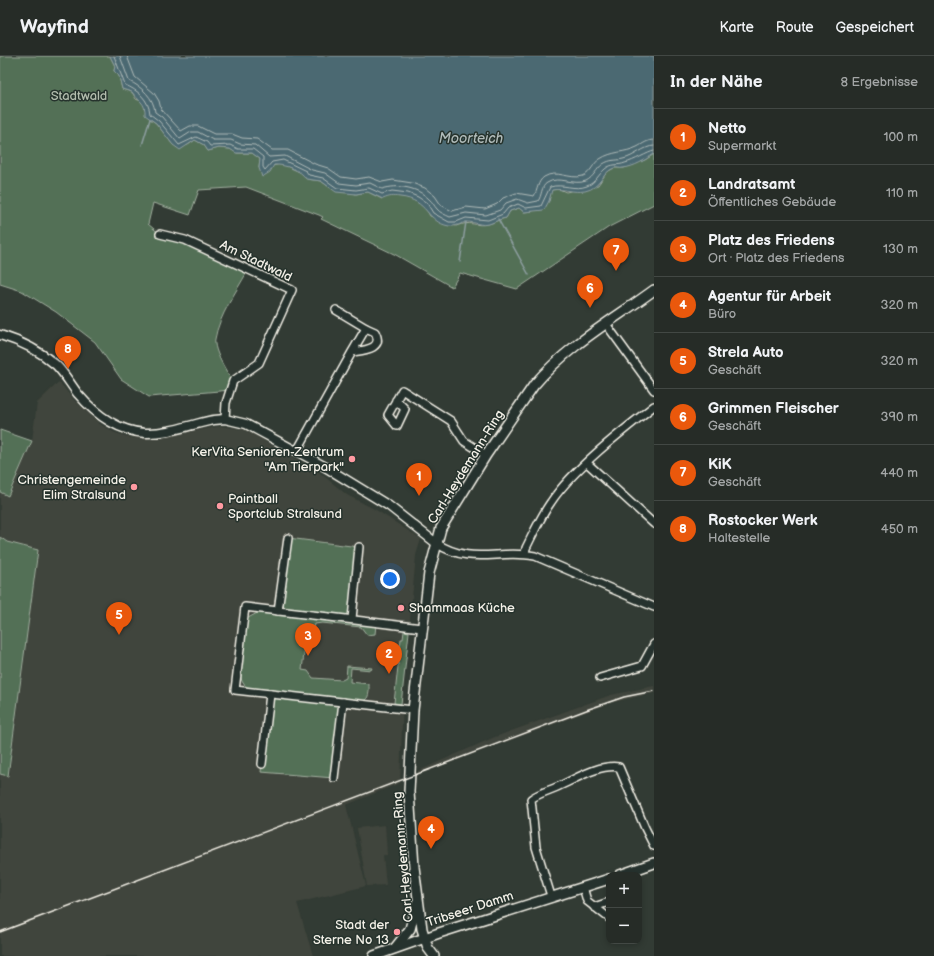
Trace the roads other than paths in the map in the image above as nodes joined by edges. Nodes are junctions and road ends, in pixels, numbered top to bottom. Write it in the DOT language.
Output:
graph roads {
  1 [pos="160,234"];
  2 [pos="654,290"];
  3 [pos="336,310"];
  4 [pos="606,324"];
  5 [pos="366,328"];
  6 [pos="0,335"];
  7 [pos="352,352"];
  8 [pos="654,390"];
  9 [pos="396,400"];
  10 [pos="654,406"];
  11 [pos="225,419"];
  12 [pos="297,451"];
  13 [pos="486,455"];
  14 [pos="587,463"];
  15 [pos="653,522"];
  16 [pos="288,538"];
  17 [pos="436,543"];
  18 [pos="359,547"];
  19 [pos="525,554"];
  20 [pos="654,607"];
  21 [pos="278,611"];
  22 [pos="352,619"];
  23 [pos="422,628"];
  24 [pos="654,644"];
  25 [pos="600,678"];
  26 [pos="270,694"];
  27 [pos="343,702"];
  28 [pos="413,710"];
  29 [pos="262,764"];
  30 [pos="334,778"];
  31 [pos="654,846"];
  32 [pos="654,863"];
  33 [pos="628,872"];
  34 [pos="606,880"];
  35 [pos="583,887"];
  36 [pos="551,896"];
  37 [pos="418,900"];
  38 [pos="606,903"];
  39 [pos="594,907"];
  40 [pos="606,916"];
  41 [pos="425,938"];
  42 [pos="394,949"];
  43 [pos="374,956"];
  44 [pos="434,956"];
  1 -- 11 [label="street, Am Stadtwald"];
  2 -- 4 [label="main road, Carl-Heydemann-Ring"];
  3 -- 5 [label="street"];
  4 -- 8 [label="street"];
  4 -- 13 [label="main road, Carl-Heydemann-Ring"];
  5 -- 7 [label="street"];
  5 -- 7 [label="street"];
  6 -- 11 [label="street"];
  7 -- 12 [label="street"];
  9 -- 13 [label="street"];
  10 -- 14 [label="street"];
  11 -- 12 [label="street"];
  12 -- 17 [label="street"];
  13 -- 17 [label="main road, Carl-Heydemann-Ring"];
  14 -- 15 [label="street"];
  14 -- 19 [label="street"];
  16 -- 21 [label="street"];
  17 -- 19 [label="street"];
  17 -- 23 [label="main road, Carl-Heydemann-Ring"];
  18 -- 22 [label="street"];
  19 -- 20 [label="street"];
  21 -- 22 [label="street"];
  21 -- 26 [label="street"];
  22 -- 23 [label="street"];
  23 -- 28 [label="main road, Carl-Heydemann-Ring"];
  24 -- 25 [label="street"];
  26 -- 27 [label="street"];
  26 -- 29 [label="street"];
  27 -- 28 [label="street"];
  27 -- 30 [label="street"];
  28 -- 37 [label="main road, Carl-Heydemann-Ring"];
  31 -- 36 [label="street"];
  32 -- 33 [label="main road"];
  34 -- 35 [label="main road, Tribseer Damm"];
  35 -- 36 [label="main road, Tribseer Damm"];
  35 -- 39 [label="street"];
  36 -- 41 [label="main road, Tribseer Damm"];
  37 -- 41 [label="main road, Carl-Heydemann-Ring"];
  37 -- 42 [label="main road"];
  38 -- 39 [label="street"];
  39 -- 40 [label="street"];
  41 -- 42 [label="main road, Tribseer Damm"];
  41 -- 44 [label="main road, Carl-Heydemann-Ring"];
  42 -- 43 [label="main road, Tribseer Damm"];
}
